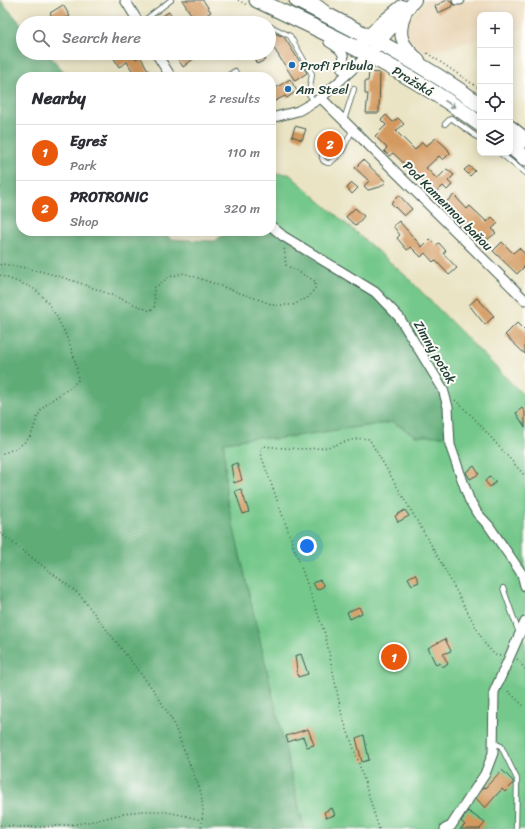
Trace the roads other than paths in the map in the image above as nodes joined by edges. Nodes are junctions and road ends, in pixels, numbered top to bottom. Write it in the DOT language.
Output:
graph roads {
  1 [pos="125,0"];
  2 [pos="171,0"];
  3 [pos="257,0"];
  4 [pos="296,0"];
  5 [pos="316,0"];
  6 [pos="415,0"];
  7 [pos="457,0"];
  8 [pos="460,0"];
  9 [pos="408,6"];
  10 [pos="135,16"];
  11 [pos="149,16"];
  12 [pos="347,25"];
  13 [pos="276,29"];
  14 [pos="375,34"];
  15 [pos="363,52"];
  16 [pos="160,60"];
  17 [pos="342,69"];
  18 [pos="168,72"];
  19 [pos="441,78"];
  20 [pos="332,89"];
  21 [pos="354,89"];
  22 [pos="318,100"];
  23 [pos="477,103"];
  24 [pos="276,117"];
  25 [pos="344,121"];
  26 [pos="477,122"];
  27 [pos="445,124"];
  28 [pos="353,129"];
  29 [pos="513,130"];
  30 [pos="477,137"];
  31 [pos="525,140"];
  32 [pos="324,148"];
  33 [pos="513,148"];
  34 [pos="504,156"];
  35 [pos="525,158"];
  36 [pos="525,173"];
  37 [pos="276,230"];
  38 [pos="525,300"];
  39 [pos="525,586"];
  40 [pos="503,588"];
  41 [pos="525,622"];
  42 [pos="519,635"];
  43 [pos="494,743"];
  44 [pos="445,829"];
  45 [pos="516,829"];
  1 -- 10 [label="street"];
  2 -- 11 [label="lane"];
  3 -- 15 [label="main road, Pražská"];
  3 -- 17 [label="street, Pražská"];
  4 -- 12 [label="main road, Pražská"];
  5 -- 12 [label="lane"];
  6 -- 9 [label="street"];
  7 -- 8 [label="street"];
  9 -- 14 [label="street"];
  9 -- 14 [label="street"];
  9 -- 19 [label="street"];
  12 -- 14 [label="main road, Pražská"];
  13 -- 22 [label="lane"];
  14 -- 15 [label="street"];
  14 -- 19 [label="main road, Pražská"];
  15 -- 17 [label="street"];
  15 -- 20 [label="street"];
  15 -- 26 [label="main road, Pražská, one-way"];
  16 -- 18 [label="street"];
  17 -- 20 [label="street"];
  19 -- 23 [label="main road, Pražská"];
  20 -- 22 [label="street"];
  21 -- 25 [label="lane"];
  22 -- 24 [label="street"];
  22 -- 25 [label="street, Pod Kamennou baňou"];
  25 -- 28 [label="street, Pod Kamennou baňou"];
  27 -- 30 [label="lane"];
  28 -- 32 [label="lane"];
  28 -- 38 [label="street, Pod Kamennou baňou"];
  29 -- 31 [label="main road"];
  33 -- 35 [label="main road"];
  34 -- 36 [label="lane"];
  37 -- 39 [label="street, Zimný potok"];
  40 -- 42 [label="lane"];
  41 -- 42 [label="street"];
  42 -- 43 [label="street"];
  43 -- 44 [label="street"];
  43 -- 45 [label="lane"];
}
